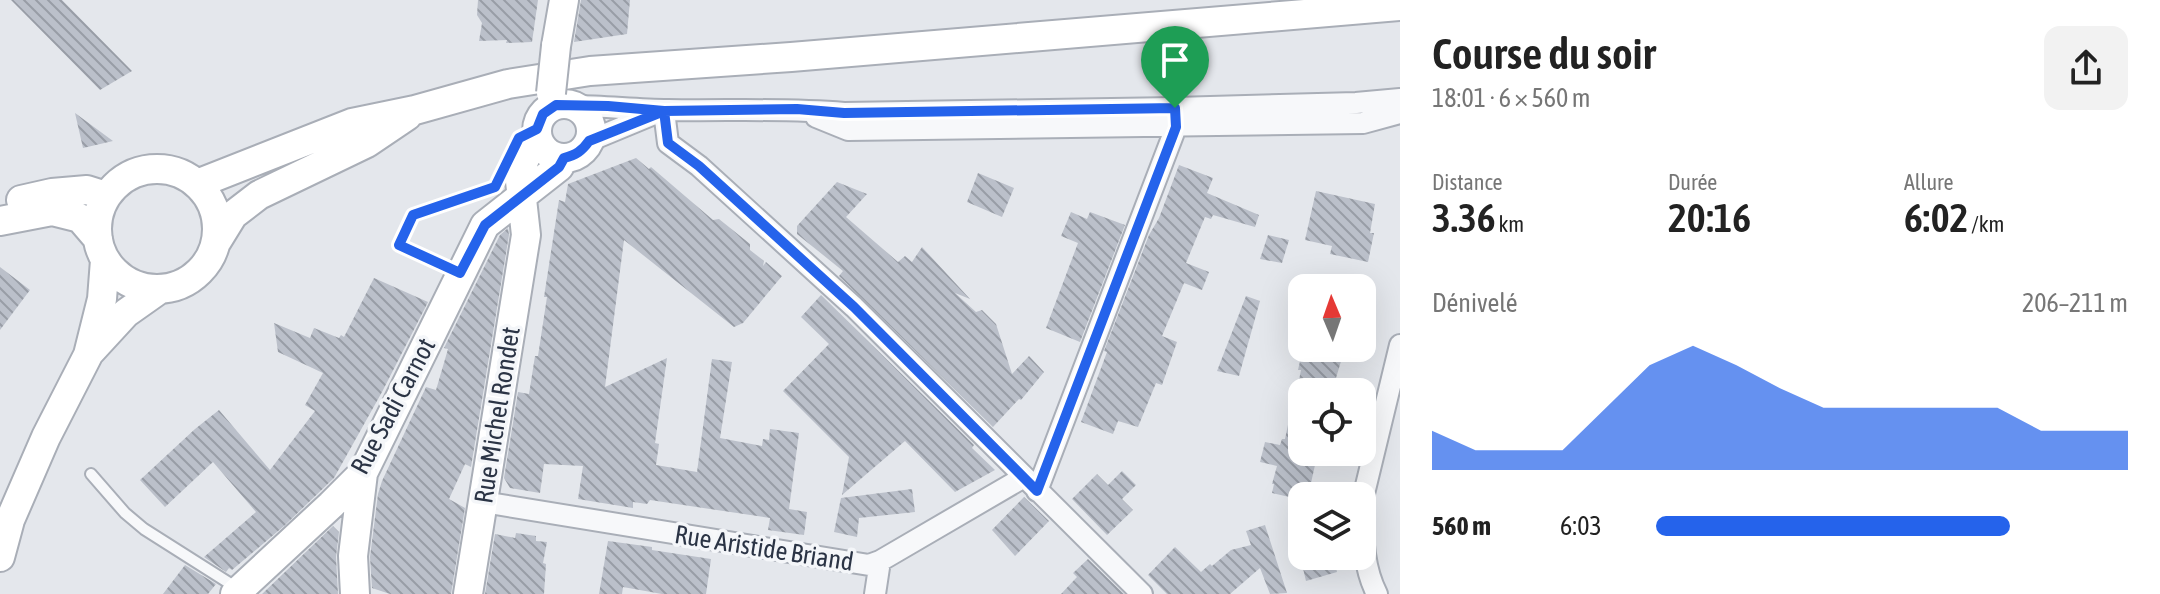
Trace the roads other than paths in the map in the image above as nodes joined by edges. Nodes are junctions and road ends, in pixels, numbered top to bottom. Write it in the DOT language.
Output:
graph roads {
  1 [pos="564,0"];
  2 [pos="1393,7"];
  3 [pos="1400,99"];
  4 [pos="561,102"];
  5 [pos="415,110"];
  6 [pos="664,111"];
  7 [pos="1400,113"];
  8 [pos="1176,118"];
  9 [pos="589,141"];
  10 [pos="550,149"];
  11 [pos="197,184"];
  12 [pos="106,196"];
  13 [pos="522,197"];
  14 [pos="0,204"];
  15 [pos="0,221"];
  16 [pos="217,241"];
  17 [pos="101,250"];
  18 [pos="460,273"];
  19 [pos="160,289"];
  20 [pos="1400,345"];
  21 [pos="88,355"];
  22 [pos="363,473"];
  23 [pos="91,474"];
  24 [pos="1367,482"];
  25 [pos="1030,484"];
  26 [pos="483,502"];
  27 [pos="0,557"];
  28 [pos="880,561"];
  29 [pos="1368,570"];
  30 [pos="237,591"];
  31 [pos="355,594"];
  32 [pos="468,594"];
  33 [pos="875,594"];
  34 [pos="1142,594"];
  35 [pos="1377,594"];
  1 -- 4 [label="main road, bridge"];
  2 -- 5 [label="main road"];
  3 -- 8 [label="street"];
  4 -- 6 [label="street"];
  4 -- 9 [label="main road"];
  4 -- 10 [label="main road"];
  5 -- 11 [label="main road"];
  5 -- 16 [label="main road"];
  6 -- 8 [label="street"];
  6 -- 9 [label="street"];
  6 -- 25 [label="street"];
  7 -- 8 [label="street"];
  8 -- 25 [label="street"];
  9 -- 10 [label="main road"];
  10 -- 13 [label="main road"];
  10 -- 18 [label="lane"];
  11 -- 12 [label="main road"];
  11 -- 16 [label="main road"];
  12 -- 14 [label="main road"];
  12 -- 17 [label="main road"];
  13 -- 18 [label="main road, Rue Sadi Carnot"];
  13 -- 26 [label="main road, Rue Michel Rondet"];
  15 -- 17 [label="main road"];
  16 -- 19 [label="main road"];
  17 -- 19 [label="main road"];
  17 -- 21 [label="main road"];
  18 -- 22 [label="main road, Rue Sadi Carnot"];
  19 -- 21 [label="main road"];
  20 -- 24 [label="street"];
  21 -- 27 [label="main road"];
  22 -- 30 [label="main road, Rue Sadi Carnot"];
  22 -- 31 [label="main road"];
  23 -- 30 [label="lane"];
  25 -- 28 [label="street, Rue Aristide Briand"];
  25 -- 34 [label="street"];
  26 -- 28 [label="street, Rue Aristide Briand"];
  26 -- 32 [label="main road, Rue Michel Rondet"];
  28 -- 33 [label="street"];
  29 -- 35 [label="street"];
}
